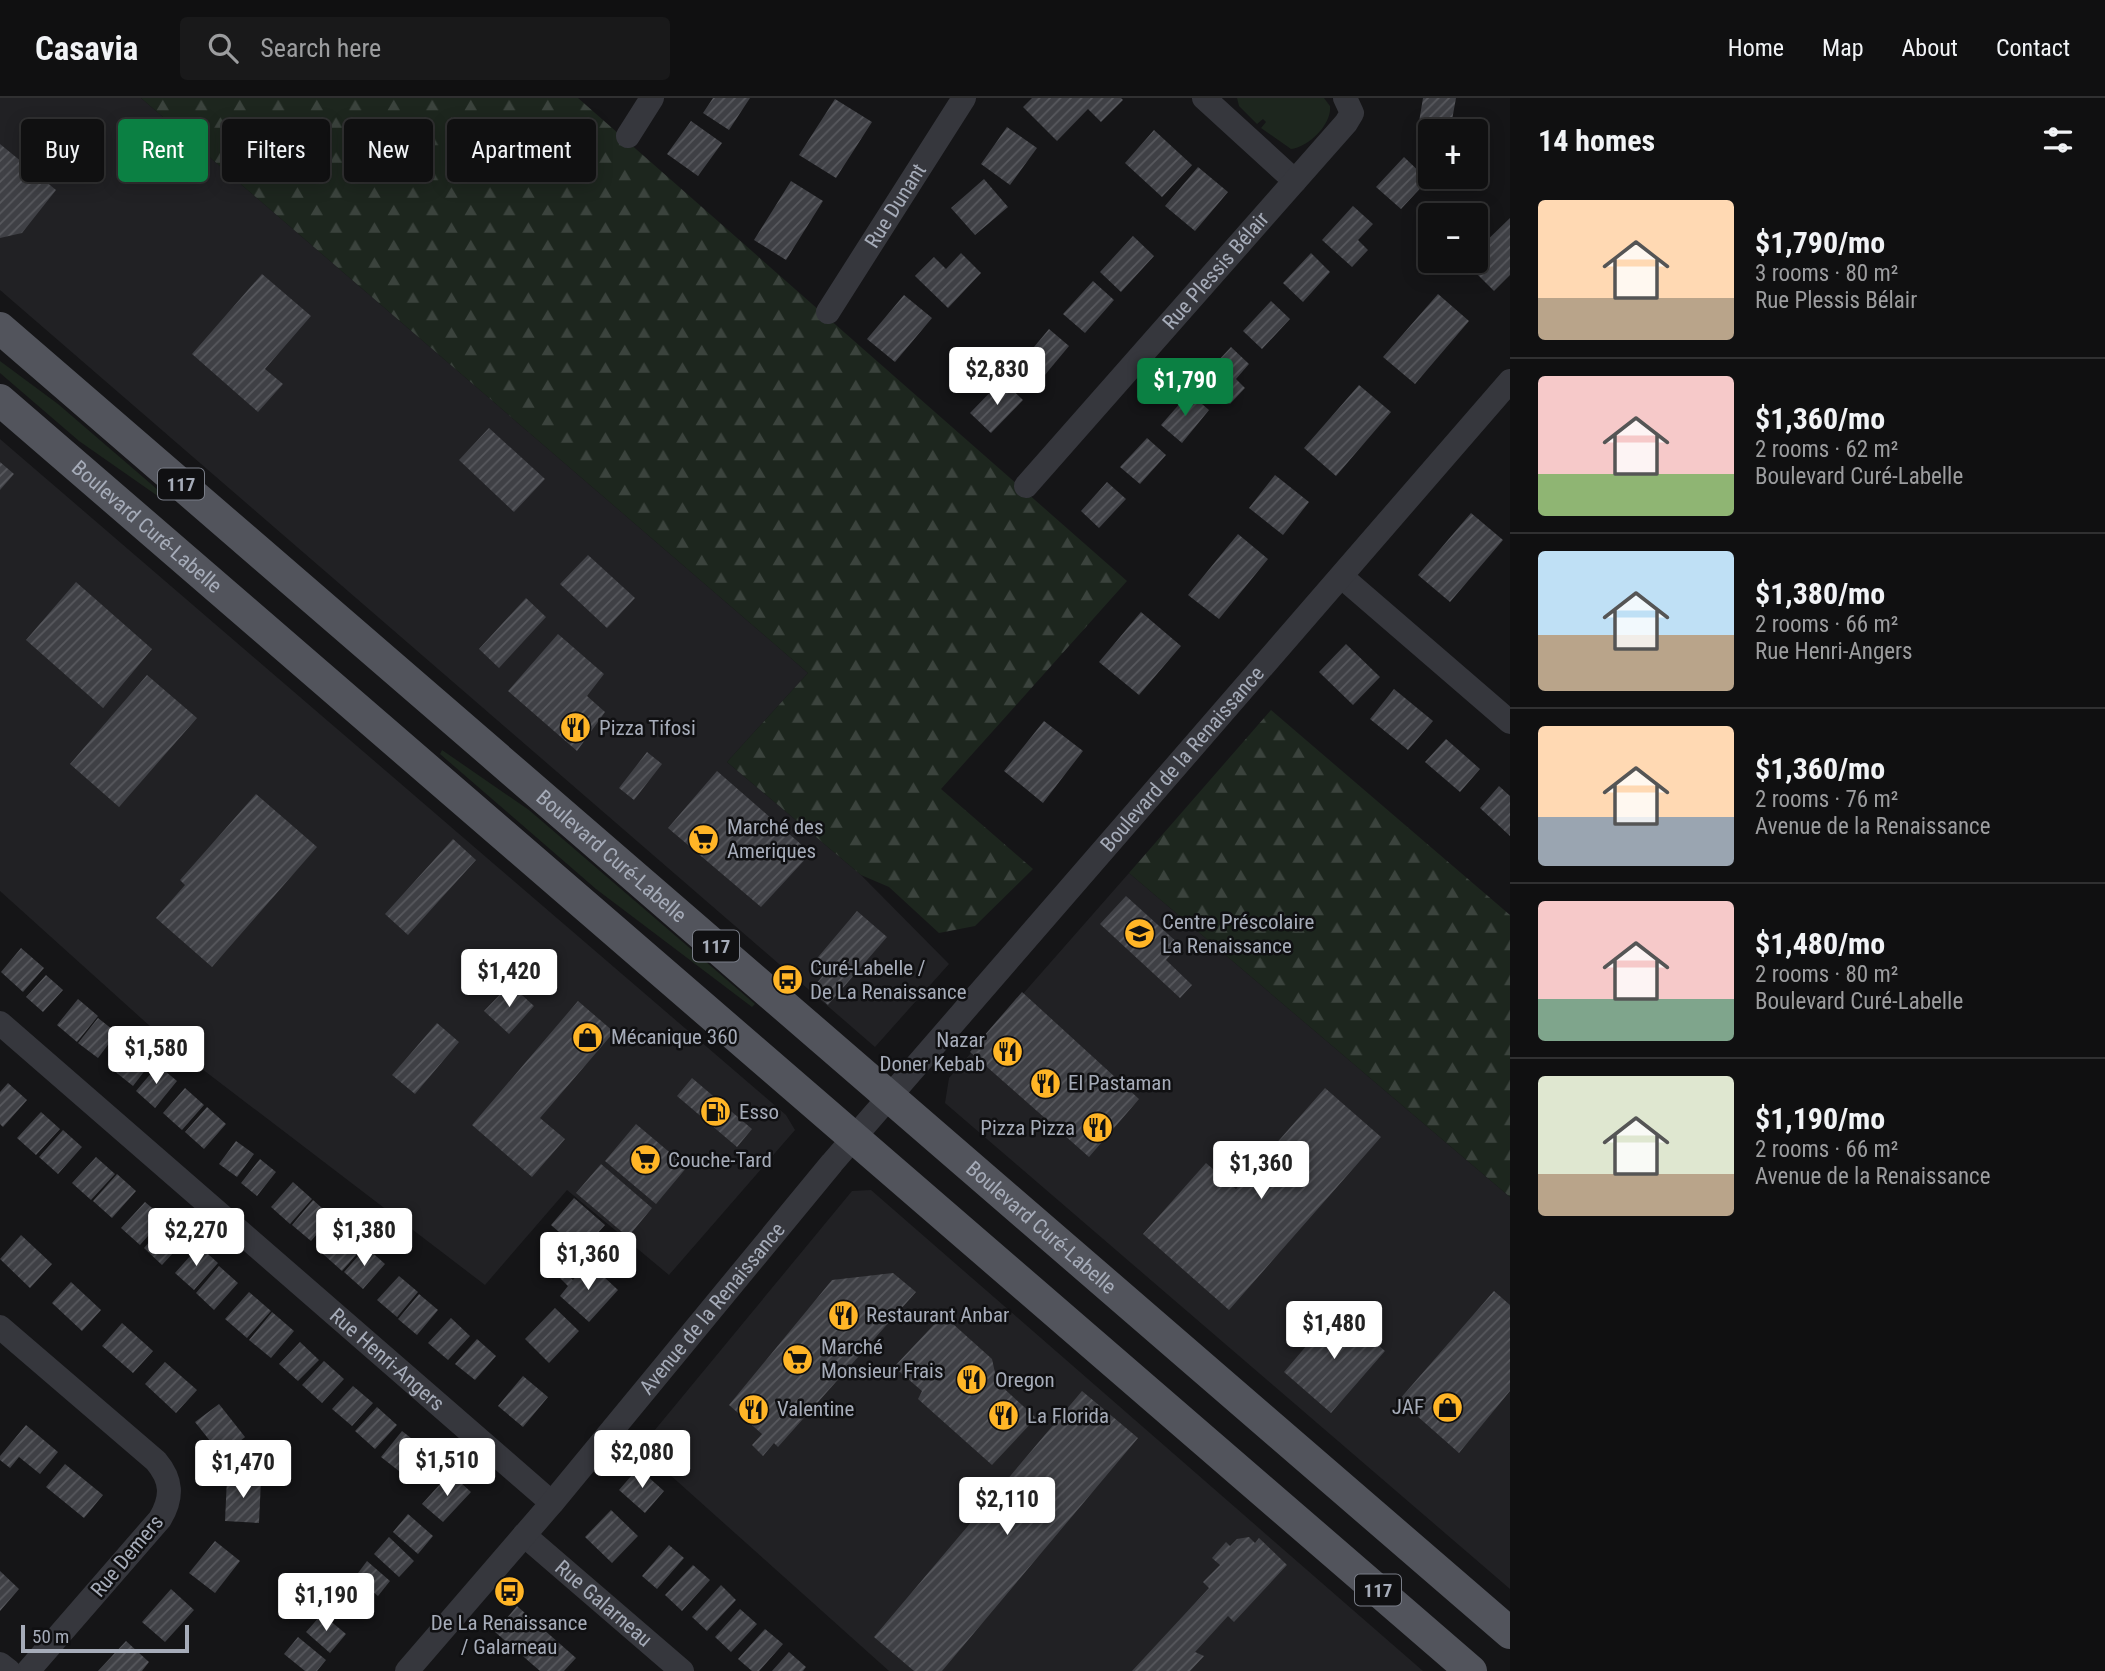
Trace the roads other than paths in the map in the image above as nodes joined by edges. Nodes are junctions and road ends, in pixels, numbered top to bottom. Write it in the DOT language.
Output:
graph roads {
  1 [pos="652,98"];
  2 [pos="964,98"];
  3 [pos="1204,98"];
  4 [pos="1345,98"];
  5 [pos="628,136"];
  6 [pos="1295,181"];
  7 [pos="828,312"];
  8 [pos="0,328"];
  9 [pos="1510,381"];
  10 [pos="0,400"];
  11 [pos="1026,486"];
  12 [pos="1342,577"];
  13 [pos="1510,722"];
  14 [pos="0,1023"];
  15 [pos="890,1097"];
  16 [pos="854,1138"];
  17 [pos="0,1327"];
  18 [pos="552,1503"];
  19 [pos="524,1535"];
  20 [pos="1510,1633"];
  21 [pos="0,1664"];
  22 [pos="9,1671"];
  23 [pos="28,1671"];
  24 [pos="407,1671"];
  25 [pos="682,1671"];
  26 [pos="1471,1671"];
  1 -- 5 [label="street"];
  2 -- 7 [label="street, Rue Dunant"];
  3 -- 6 [label="street"];
  4 -- 6 [label="street, Rue Plessis Bélair"];
  6 -- 11 [label="street, Rue Plessis Bélair"];
  8 -- 15 [label="main road, Boulevard Curé-Labelle / 117"];
  9 -- 12 [label="street, Boulevard de la Renaissance"];
  10 -- 16 [label="main road, Boulevard Curé-Labelle / 117"];
  12 -- 13 [label="street"];
  12 -- 15 [label="street, Boulevard de la Renaissance"];
  14 -- 18 [label="street, Rue Henri-Angers"];
  15 -- 16 [label="street, Boulevard de la Renaissance"];
  15 -- 20 [label="main road, Boulevard Curé-Labelle / 117"];
  16 -- 18 [label="street, Avenue de la Renaissance"];
  16 -- 26 [label="main road, Boulevard Curé-Labelle / 117"];
  17 -- 23 [label="street, Rue Demers"];
  18 -- 19 [label="street, Avenue de la Renaissance"];
  19 -- 24 [label="street, Avenue de la Renaissance"];
  19 -- 25 [label="street, Rue Galarneau"];
  21 -- 22 [label="street"];
}
